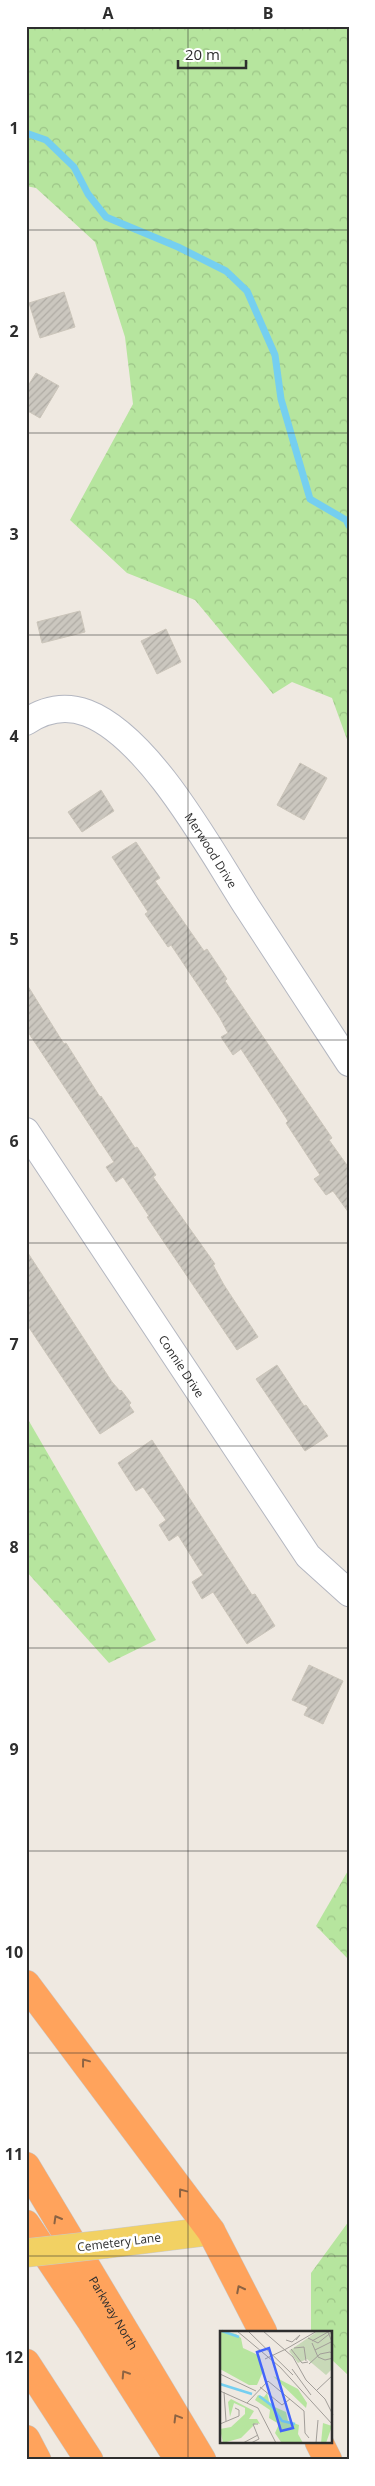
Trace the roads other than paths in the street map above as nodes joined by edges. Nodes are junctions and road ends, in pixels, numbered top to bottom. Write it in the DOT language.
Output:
graph roads {
  1 [pos="26,722"];
  2 [pos="349,1063"];
  3 [pos="26,1131"];
  4 [pos="349,1592"];
  5 [pos="26,1984"];
  6 [pos="26,2166"];
  7 [pos="26,2224"];
  8 [pos="211,2231"];
  9 [pos="26,2253"];
  10 [pos="262,2331"];
  11 [pos="26,2363"];
  12 [pos="26,2439"];
  13 [pos="320,2444"];
  14 [pos="37,2460"];
  15 [pos="89,2460"];
  16 [pos="179,2460"];
  17 [pos="202,2460"];
  18 [pos="328,2460"];
  1 -- 2 [label="street, Merwood Drive"];
  3 -- 4 [label="street, Connie Drive"];
  8 -- 5 [label="highway, one-way"];
  17 -- 6 [label="highway, Parkway North, one-way"];
  16 -- 7 [label="highway, one-way"];
  8 -- 9 [label="main road, Cemetery Lane, bridge"];
  10 -- 8 [label="highway, one-way"];
  11 -- 15 [label="highway"];
  12 -- 14 [label="highway"];
  13 -- 18 [label="highway"];
}
